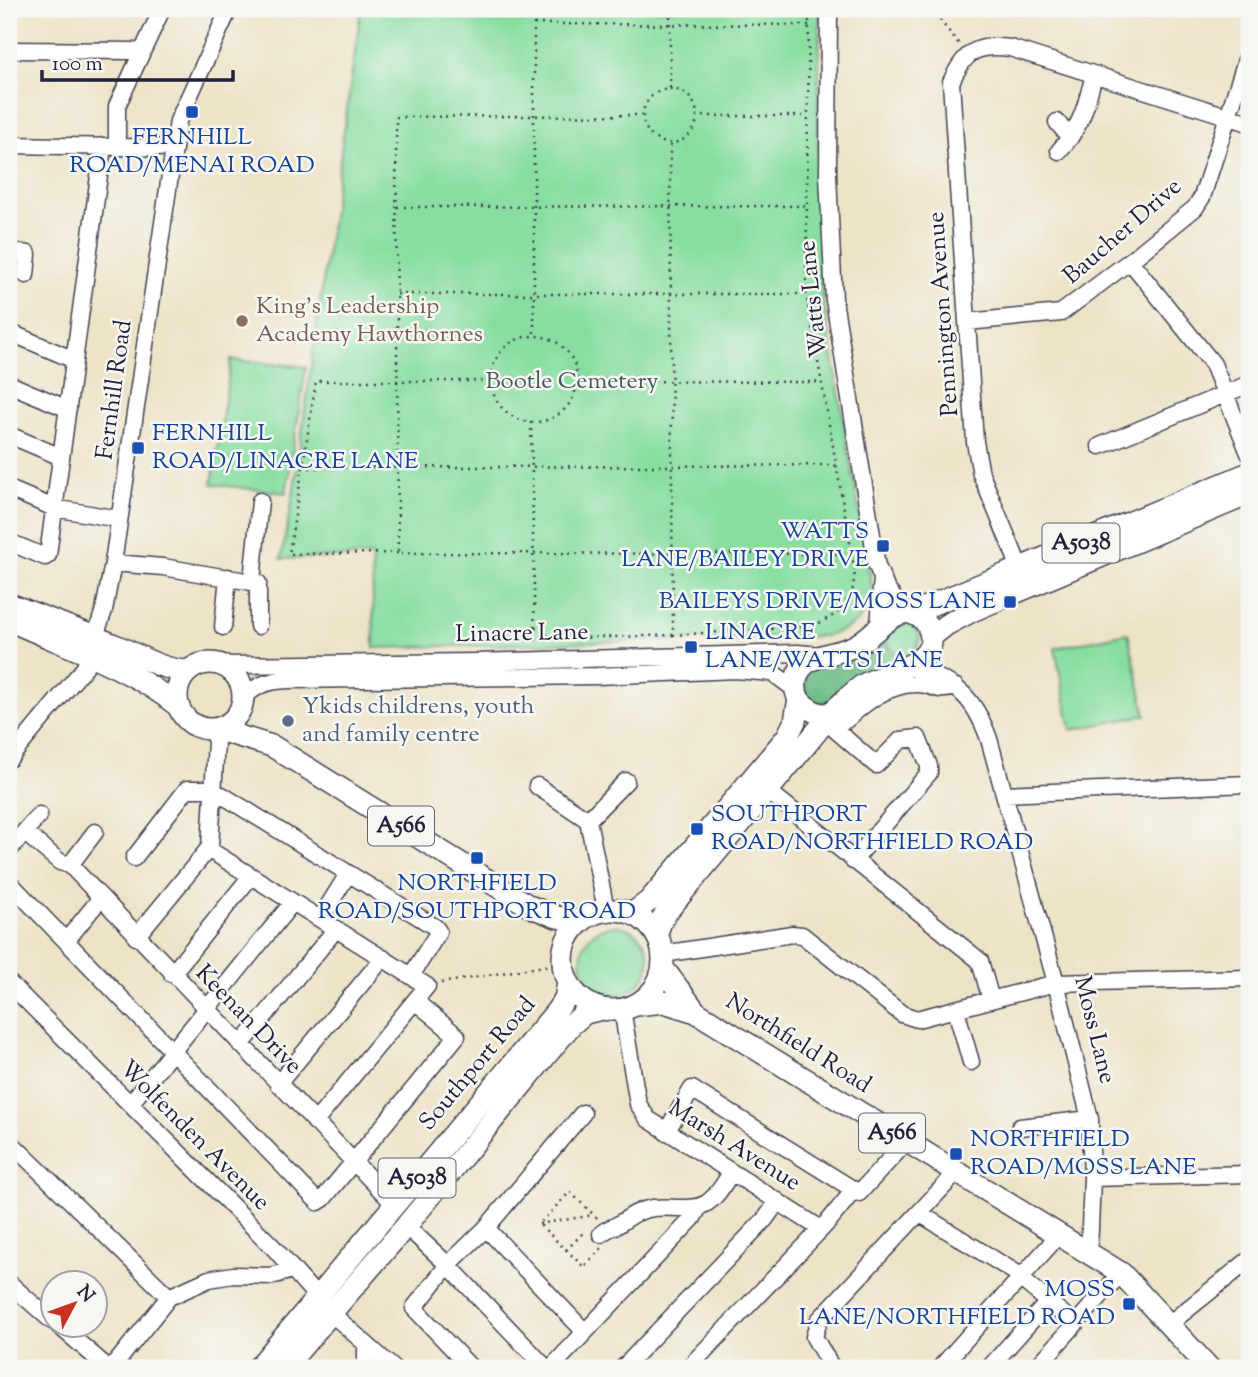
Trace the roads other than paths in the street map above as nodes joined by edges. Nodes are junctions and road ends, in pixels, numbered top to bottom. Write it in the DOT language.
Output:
graph roads {
  1 [pos="162,9"];
  2 [pos="229,9"];
  3 [pos="829,9"];
  4 [pos="9,50"];
  5 [pos="134,51"];
  6 [pos="1249,51"];
  7 [pos="1094,75"];
  8 [pos="1228,116"];
  9 [pos="1057,122"];
  10 [pos="1249,123"];
  11 [pos="1070,138"];
  12 [pos="9,145"];
  13 [pos="110,146"];
  14 [pos="173,148"];
  15 [pos="1059,151"];
  16 [pos="9,251"];
  17 [pos="1130,261"];
  18 [pos="26,275"];
  19 [pos="967,322"];
  20 [pos="9,332"];
  21 [pos="74,360"];
  22 [pos="9,384"];
  23 [pos="1249,384"];
  24 [pos="1225,395"];
  25 [pos="68,409"];
  26 [pos="9,435"];
  27 [pos="1100,446"];
  28 [pos="1249,453"];
  29 [pos="61,457"];
  30 [pos="1249,472"];
  31 [pos="9,489"];
  32 [pos="1249,494"];
  33 [pos="260,501"];
  34 [pos="54,508"];
  35 [pos="119,519"];
  36 [pos="9,542"];
  37 [pos="113,563"];
  38 [pos="1020,568"];
  39 [pos="228,577"];
  40 [pos="882,581"];
  41 [pos="252,582"];
  42 [pos="9,604"];
  43 [pos="909,612"];
  44 [pos="9,620"];
  45 [pos="258,626"];
  46 [pos="223,627"];
  47 [pos="878,628"];
  48 [pos="930,642"];
  49 [pos="93,647"];
  50 [pos="823,656"];
  51 [pos="222,665"];
  52 [pos="909,666"];
  53 [pos="188,671"];
  54 [pos="941,678"];
  55 [pos="956,687"];
  56 [pos="797,694"];
  57 [pos="243,702"];
  58 [pos="178,706"];
  59 [pos="831,712"];
  60 [pos="213,729"];
  61 [pos="272,746"];
  62 [pos="9,759"];
  63 [pos="625,781"];
  64 [pos="1249,784"];
  65 [pos="537,786"];
  66 [pos="768,791"];
  67 [pos="213,792"];
  68 [pos="1004,794"];
  69 [pos="39,815"];
  70 [pos="588,820"];
  71 [pos="24,832"];
  72 [pos="95,832"];
  73 [pos="208,849"];
  74 [pos="9,850"];
  75 [pos="134,858"];
  76 [pos="853,861"];
  77 [pos="70,865"];
  78 [pos="348,874"];
  79 [pos="251,876"];
  80 [pos="9,882"];
  81 [pos="100,899"];
  82 [pos="293,902"];
  83 [pos="529,906"];
  84 [pos="606,909"];
  85 [pos="633,913"];
  86 [pos="320,919"];
  87 [pos="580,921"];
  88 [pos="336,929"];
  89 [pos="136,937"];
  90 [pos="66,941"];
  91 [pos="661,952"];
  92 [pos="383,958"];
  93 [pos="564,967"];
  94 [pos="172,974"];
  95 [pos="411,976"];
  96 [pos="1249,978"];
  97 [pos="1056,983"];
  98 [pos="9,984"];
  99 [pos="991,1000"];
  100 [pos="415,1001"];
  101 [pos="620,1008"];
  102 [pos="206,1009"];
  103 [pos="956,1010"];
  104 [pos="696,1012"];
  105 [pos="241,1045"];
  106 [pos="172,1052"];
  107 [pos="971,1062"];
  108 [pos="278,1084"];
  109 [pos="130,1104"];
  110 [pos="583,1113"];
  111 [pos="1090,1119"];
  112 [pos="315,1122"];
  113 [pos="1020,1127"];
  114 [pos="666,1132"];
  115 [pos="9,1141"];
  116 [pos="906,1142"];
  117 [pos="353,1161"];
  118 [pos="957,1172"];
  119 [pos="731,1173"];
  120 [pos="1249,1174"];
  121 [pos="1092,1178"];
  122 [pos="854,1190"];
  123 [pos="778,1201"];
  124 [pos="395,1205"];
  125 [pos="699,1207"];
  126 [pos="919,1213"];
  127 [pos="406,1226"];
  128 [pos="486,1228"];
  129 [pos="821,1229"];
  130 [pos="1056,1235"];
  131 [pos="597,1236"];
  132 [pos="1089,1253"];
  133 [pos="1249,1260"];
  134 [pos="448,1265"];
  135 [pos="292,1270"];
  136 [pos="1121,1273"];
  137 [pos="1021,1277"];
  138 [pos="9,1283"];
  139 [pos="169,1297"];
  140 [pos="1048,1301"];
  141 [pos="38,1309"];
  142 [pos="330,1311"];
  143 [pos="1075,1324"];
  144 [pos="1169,1324"];
  145 [pos="585,1332"];
  146 [pos="73,1338"];
  147 [pos="366,1345"];
  148 [pos="1201,1365"];
  149 [pos="943,1367"];
  150 [pos="110,1368"];
  151 [pos="258,1368"];
  152 [pos="284,1368"];
  153 [pos="366,1368"];
  154 [pos="393,1368"];
  155 [pos="471,1368"];
  156 [pos="548,1368"];
  157 [pos="623,1368"];
  158 [pos="688,1368"];
  159 [pos="832,1368"];
  160 [pos="989,1368"];
  161 [pos="1036,1368"];
  1 -- 13 [label="street"];
  2 -- 14 [label="street, Fernhill Road"];
  3 -- 40 [label="street, Watts Lane"];
  4 -- 5 [label="street"];
  6 -- 8 [label="street, Baucher Drive"];
  7 -- 8 [label="street"];
  7 -- 11 [label="street"];
  7 -- 19 [label="street, Pennington Avenue"];
  8 -- 10 [label="street"];
  8 -- 17 [label="street, Baucher Drive"];
  9 -- 11 [label="street"];
  11 -- 15 [label="street"];
  12 -- 13 [label="street"];
  13 -- 14 [label="street"];
  13 -- 21 [label="street"];
  14 -- 35 [label="street, Fernhill Road"];
  16 -- 18 [label="street"];
  17 -- 19 [label="street, Baucher Drive"];
  17 -- 24 [label="street"];
  19 -- 38 [label="street, Pennington Avenue"];
  20 -- 21 [label="street"];
  21 -- 25 [label="street"];
  22 -- 25 [label="street"];
  23 -- 24 [label="street"];
  24 -- 27 [label="street"];
  24 -- 28 [label="street"];
  25 -- 29 [label="street"];
  26 -- 29 [label="street"];
  29 -- 34 [label="street"];
  30 -- 38 [label="main road, A5038"];
  31 -- 34 [label="street"];
  32 -- 48 [label="main road, A5038"];
  33 -- 41 [label="street"];
  34 -- 35 [label="street"];
  34 -- 36 [label="street"];
  35 -- 37 [label="street, Fernhill Road"];
  37 -- 39 [label="street"];
  37 -- 49 [label="street, Fernhill Road"];
  38 -- 43 [label="main road, A5038"];
  39 -- 41 [label="street"];
  39 -- 46 [label="street"];
  40 -- 43 [label="street, Watts Lane"];
  40 -- 47 [label="street, Watts Lane"];
  41 -- 45 [label="street"];
  42 -- 49 [label="main road"];
  43 -- 47 [label="main road, A5038"];
  43 -- 48 [label="main road"];
  44 -- 49 [label="main road"];
  47 -- 50 [label="main road, A5038"];
  48 -- 52 [label="main road, A5038"];
  48 -- 54 [label="street"];
  49 -- 53 [label="main road"];
  49 -- 58 [label="main road"];
  49 -- 62 [label="street, Fernhill Road"];
  50 -- 51 [label="street, Linacre Lane"];
  50 -- 56 [label="main road, A5038"];
  51 -- 53 [label="main road"];
  51 -- 57 [label="main road"];
  52 -- 54 [label="street, Moss Lane"];
  52 -- 59 [label="main road, A5038"];
  53 -- 58 [label="main road"];
  54 -- 55 [label="street, Moss Lane"];
  55 -- 59 [label="street"];
  55 -- 68 [label="street, Moss Lane"];
  56 -- 57 [label="street, Linacre Lane"];
  56 -- 59 [label="main road"];
  56 -- 85 [label="main road, A5038"];
  57 -- 60 [label="main road"];
  57 -- 61 [label="main road, A566"];
  58 -- 60 [label="main road"];
  59 -- 66 [label="main road, A5038"];
  59 -- 76 [label="street"];
  60 -- 61 [label="main road, A566"];
  60 -- 67 [label="street"];
  61 -- 83 [label="main road, A566"];
  63 -- 70 [label="street"];
  64 -- 68 [label="street"];
  65 -- 70 [label="street"];
  66 -- 76 [label="street"];
  66 -- 91 [label="main road, A5038"];
  67 -- 73 [label="street"];
  67 -- 75 [label="street"];
  67 -- 78 [label="street"];
  68 -- 97 [label="street, Moss Lane"];
  69 -- 71 [label="street"];
  70 -- 84 [label="street"];
  71 -- 74 [label="street"];
  71 -- 77 [label="street, Keenan Drive"];
  72 -- 77 [label="street"];
  73 -- 79 [label="street"];
  73 -- 89 [label="street"];
  76 -- 99 [label="street"];
  77 -- 81 [label="street, Keenan Drive"];
  78 -- 86 [label="street"];
  78 -- 95 [label="street"];
  79 -- 82 [label="street"];
  79 -- 94 [label="street"];
  80 -- 90 [label="street"];
  81 -- 89 [label="street, Keenan Drive"];
  81 -- 90 [label="street"];
  82 -- 86 [label="street"];
  82 -- 102 [label="street"];
  83 -- 87 [label="main road, A566"];
  83 -- 93 [label="main road, A566"];
  84 -- 85 [label="main road"];
  84 -- 87 [label="main road"];
  85 -- 91 [label="main road"];
  86 -- 88 [label="street"];
  87 -- 93 [label="main road"];
  88 -- 92 [label="street"];
  88 -- 105 [label="street"];
  89 -- 94 [label="street, Keenan Drive"];
  90 -- 106 [label="street"];
  91 -- 101 [label="main road"];
  91 -- 103 [label="street"];
  91 -- 104 [label="main road, Northfield Road / A566"];
  92 -- 95 [label="street"];
  92 -- 108 [label="street"];
  93 -- 101 [label="main road"];
  93 -- 124 [label="main road, Southport Road / A5038"];
  94 -- 102 [label="street, Keenan Drive"];
  95 -- 100 [label="street"];
  96 -- 97 [label="street"];
  97 -- 99 [label="street"];
  97 -- 111 [label="street, Moss Lane"];
  98 -- 109 [label="street, Wolfenden Avenue"];
  99 -- 103 [label="street"];
  100 -- 112 [label="street"];
  100 -- 117 [label="street"];
  101 -- 104 [label="main road, Northfield Road / A566"];
  101 -- 114 [label="street, Marsh Avenue"];
  101 -- 127 [label="main road, Southport Road / A5038"];
  102 -- 105 [label="street, Keenan Drive"];
  102 -- 106 [label="street"];
  103 -- 107 [label="street"];
  104 -- 116 [label="main road, Northfield Road / A566"];
  105 -- 108 [label="street, Keenan Drive"];
  106 -- 109 [label="street"];
  106 -- 117 [label="street"];
  108 -- 112 [label="street, Keenan Drive"];
  109 -- 135 [label="street, Wolfenden Avenue"];
  110 -- 128 [label="street"];
  111 -- 113 [label="street"];
  111 -- 121 [label="street, Moss Lane"];
  112 -- 117 [label="street, Keenan Drive"];
  114 -- 119 [label="street, Marsh Avenue"];
  114 -- 122 [label="street"];
  115 -- 139 [label="street"];
  116 -- 118 [label="main road, Northfield Road / A566"];
  116 -- 122 [label="street"];
  117 -- 124 [label="street, Keenan Drive"];
  118 -- 126 [label="street"];
  118 -- 130 [label="main road, Northfield Road / A566"];
  119 -- 123 [label="street, Marsh Avenue"];
  119 -- 125 [label="street"];
  120 -- 121 [label="street"];
  121 -- 132 [label="street, Moss Lane"];
  122 -- 129 [label="street"];
  123 -- 129 [label="street, Marsh Avenue"];
  123 -- 157 [label="street"];
  124 -- 142 [label="main road, Southport Road / A5038"];
  125 -- 131 [label="street"];
  125 -- 145 [label="street"];
  126 -- 137 [label="street"];
  126 -- 159 [label="street"];
  127 -- 134 [label="street"];
  127 -- 142 [label="main road, Southport Road / A5038"];
  128 -- 134 [label="street"];
  128 -- 145 [label="street"];
  129 -- 158 [label="street"];
  130 -- 132 [label="main road, Northfield Road / A566"];
  130 -- 137 [label="street"];
  132 -- 136 [label="main road, A566"];
  133 -- 144 [label="street"];
  134 -- 155 [label="street"];
  134 -- 156 [label="street"];
  135 -- 139 [label="street"];
  135 -- 142 [label="street, Wolfenden Avenue"];
  136 -- 143 [label="street"];
  136 -- 144 [label="main road, A566"];
  137 -- 140 [label="street"];
  137 -- 149 [label="street"];
  138 -- 141 [label="street"];
  139 -- 150 [label="street"];
  140 -- 143 [label="street"];
  140 -- 160 [label="street"];
  142 -- 147 [label="street, Wolfenden Avenue"];
  142 -- 151 [label="main road, Southport Road / A5038"];
  142 -- 152 [label="main road, Southport Road / A5038"];
  143 -- 161 [label="street"];
  144 -- 148 [label="main road, A566"];
  145 -- 156 [label="street"];
  146 -- 150 [label="street"];
  147 -- 153 [label="street"];
  147 -- 154 [label="street, Wolfenden Avenue"];
}
